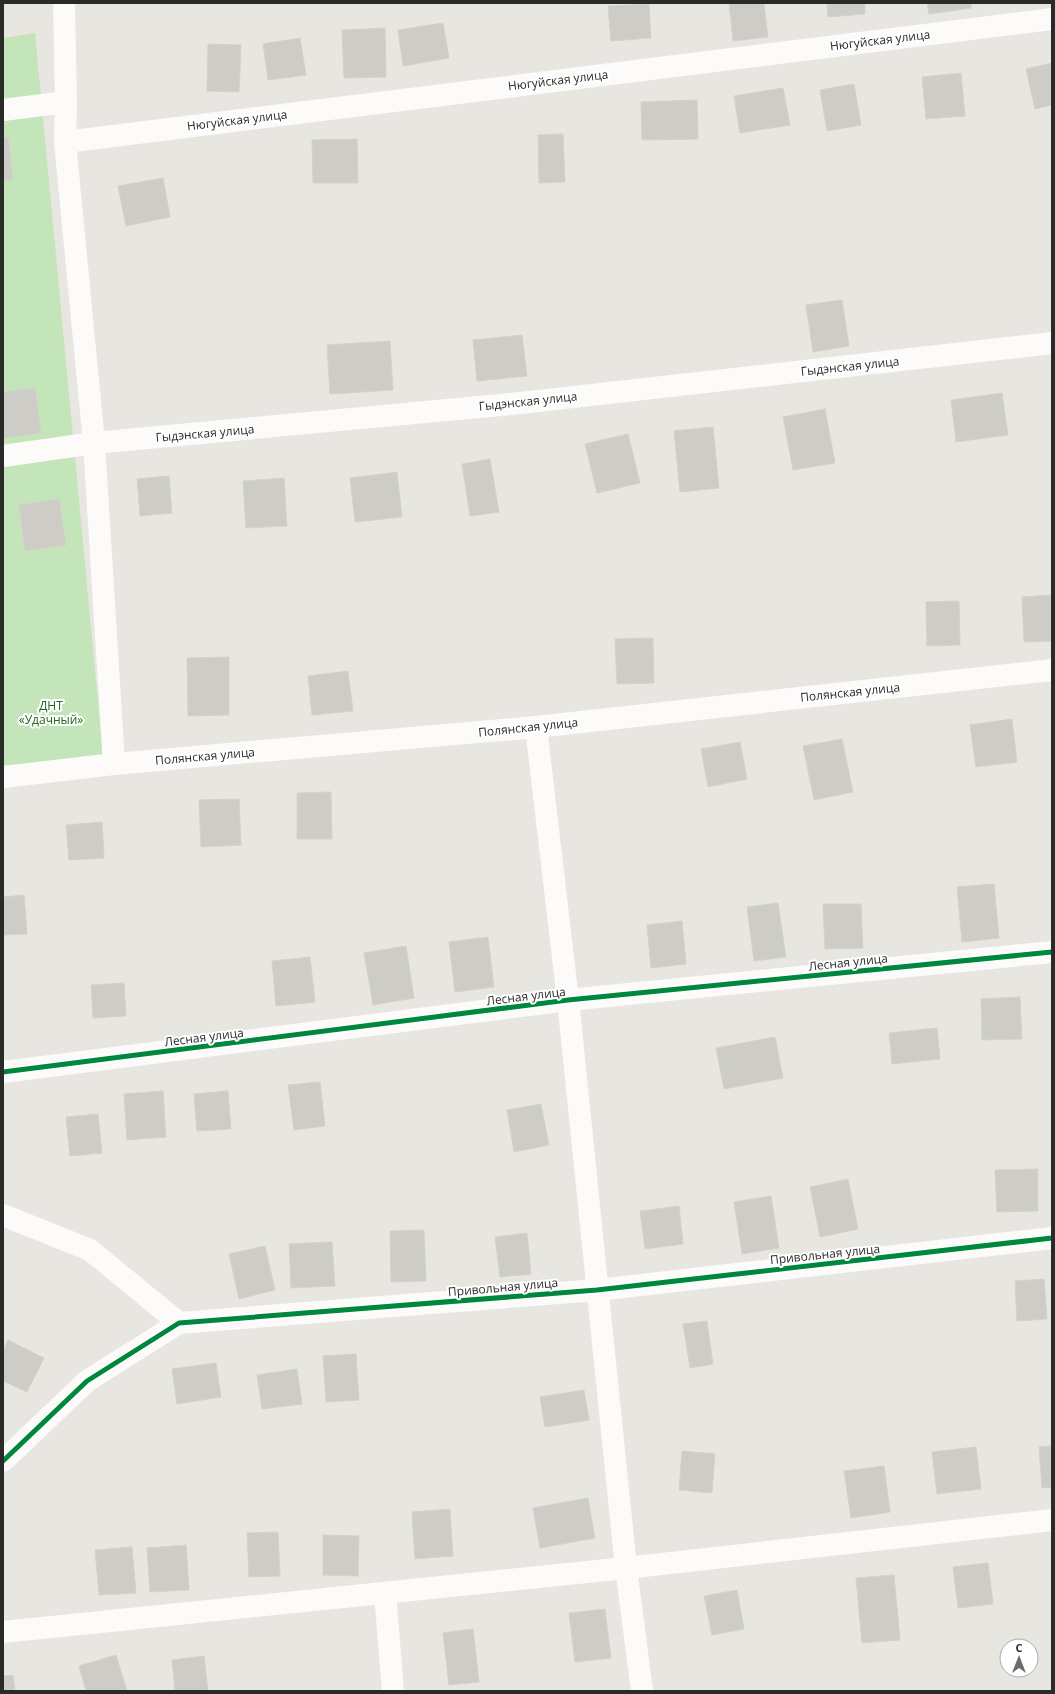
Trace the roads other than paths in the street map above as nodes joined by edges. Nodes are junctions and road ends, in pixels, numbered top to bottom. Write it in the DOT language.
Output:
graph roads {
  1 [pos="64,3"];
  2 [pos="1052,19"];
  3 [pos="66,102"];
  4 [pos="3,110"];
  5 [pos="65,142"];
  6 [pos="1052,343"];
  7 [pos="94,443"];
  8 [pos="3,456"];
  9 [pos="1052,670"];
  10 [pos="536,727"];
  11 [pos="114,764"];
  12 [pos="3,777"];
  13 [pos="1052,952"];
  14 [pos="568,1000"];
  15 [pos="3,1072"];
  16 [pos="3,1215"];
  17 [pos="1052,1238"];
  18 [pos="597,1290"];
  19 [pos="179,1323"];
  20 [pos="3,1461"];
  21 [pos="1052,1520"];
  22 [pos="626,1568"];
  23 [pos="385,1593"];
  24 [pos="3,1632"];
  25 [pos="393,1691"];
  26 [pos="642,1691"];
  1 -- 3 [label="street"];
  2 -- 5 [label="street, Нюгуйская улица"];
  3 -- 4 [label="street"];
  3 -- 5 [label="street"];
  5 -- 7 [label="street"];
  6 -- 7 [label="street, Гыдэнская улица"];
  7 -- 8 [label="street, Гыдэнская улица"];
  7 -- 11 [label="street"];
  9 -- 10 [label="street, Полянская улица"];
  10 -- 11 [label="street, Полянская улица"];
  10 -- 14 [label="street"];
  11 -- 12 [label="street, Полянская улица"];
  13 -- 14 [label="street, Лесная улица"];
  14 -- 15 [label="street, Лесная улица"];
  14 -- 18 [label="street"];
  16 -- 19 [label="street"];
  17 -- 18 [label="street, Привольная улица"];
  18 -- 19 [label="street, Привольная улица"];
  18 -- 22 [label="street"];
  19 -- 20 [label="street, Привольная улица"];
  21 -- 22 [label="street"];
  22 -- 23 [label="street"];
  22 -- 26 [label="street"];
  23 -- 24 [label="street"];
  23 -- 25 [label="street"];
}
